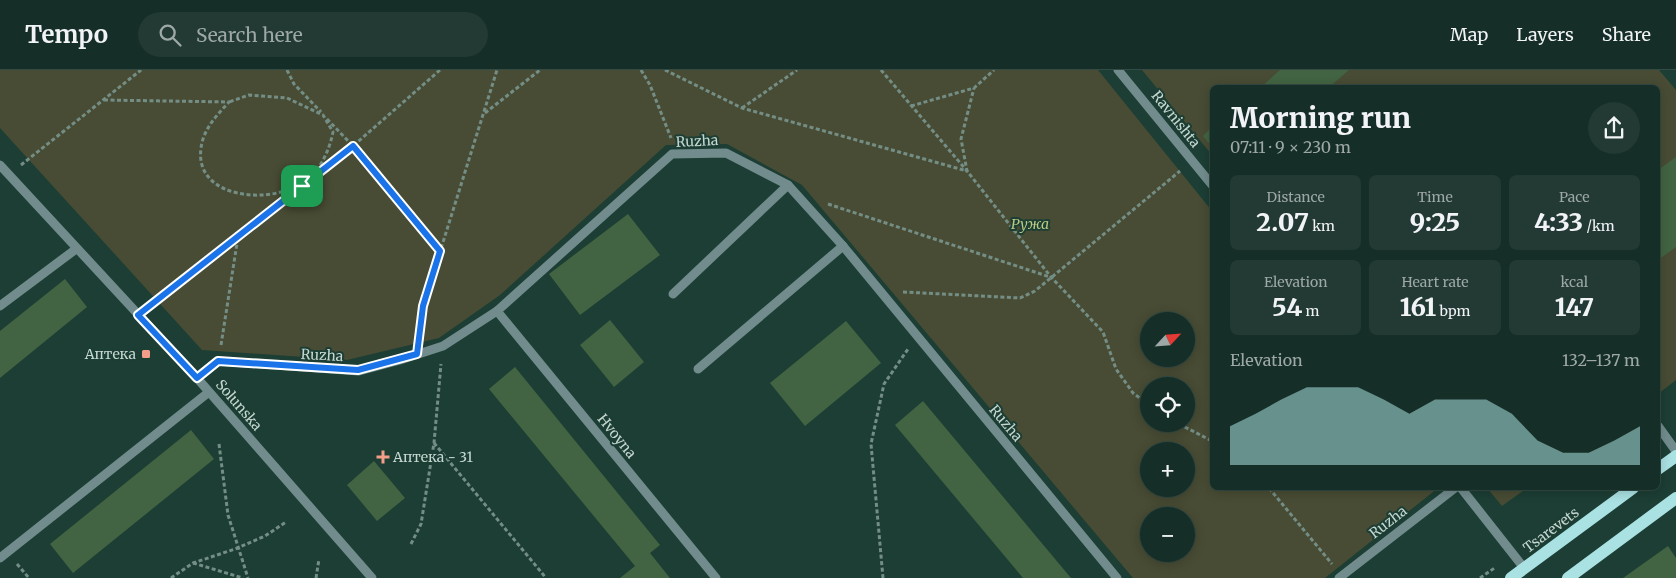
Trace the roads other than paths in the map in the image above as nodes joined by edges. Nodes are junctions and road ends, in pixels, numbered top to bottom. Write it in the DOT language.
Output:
graph roads {
  1 [pos="1118,70"];
  2 [pos="0,165"];
  3 [pos="1210,182"];
  4 [pos="788,185"];
  5 [pos="842,246"];
  6 [pos="76,249"];
  7 [pos="673,294"];
  8 [pos="0,306"];
  9 [pos="497,311"];
  10 [pos="698,368"];
  11 [pos="197,378"];
  12 [pos="209,392"];
  13 [pos="1660,429"];
  14 [pos="1676,451"];
  15 [pos="1676,456"];
  16 [pos="1660,468"];
  17 [pos="1451,490"];
  18 [pos="1463,490"];
  19 [pos="1630,490"];
  20 [pos="1676,498"];
  21 [pos="0,558"];
  22 [pos="1524,568"];
  23 [pos="1340,577"];
  24 [pos="372,578"];
  25 [pos="716,578"];
  26 [pos="1117,578"];
  27 [pos="1511,578"];
  28 [pos="1568,578"];
  1 -- 3 [label="street, Ravnishta"];
  2 -- 6 [label="street, Solunska"];
  4 -- 5 [label="street, Ruzha"];
  4 -- 7 [label="street"];
  4 -- 9 [label="street, Ruzha"];
  5 -- 10 [label="street"];
  5 -- 26 [label="street, Ruzha"];
  6 -- 8 [label="street"];
  6 -- 11 [label="street, Solunska"];
  9 -- 11 [label="street, Ruzha"];
  9 -- 25 [label="street, Hvoyna"];
  11 -- 12 [label="street, Solunska"];
  12 -- 21 [label="street"];
  12 -- 24 [label="street, Solunska"];
  13 -- 14 [label="street"];
  15 -- 16 [label="main road"];
  17 -- 23 [label="street, Ruzha"];
  18 -- 22 [label="street"];
  19 -- 22 [label="main road, Tsarevets"];
  20 -- 28 [label="main road"];
  22 -- 27 [label="main road, Tsarevets"];
}
